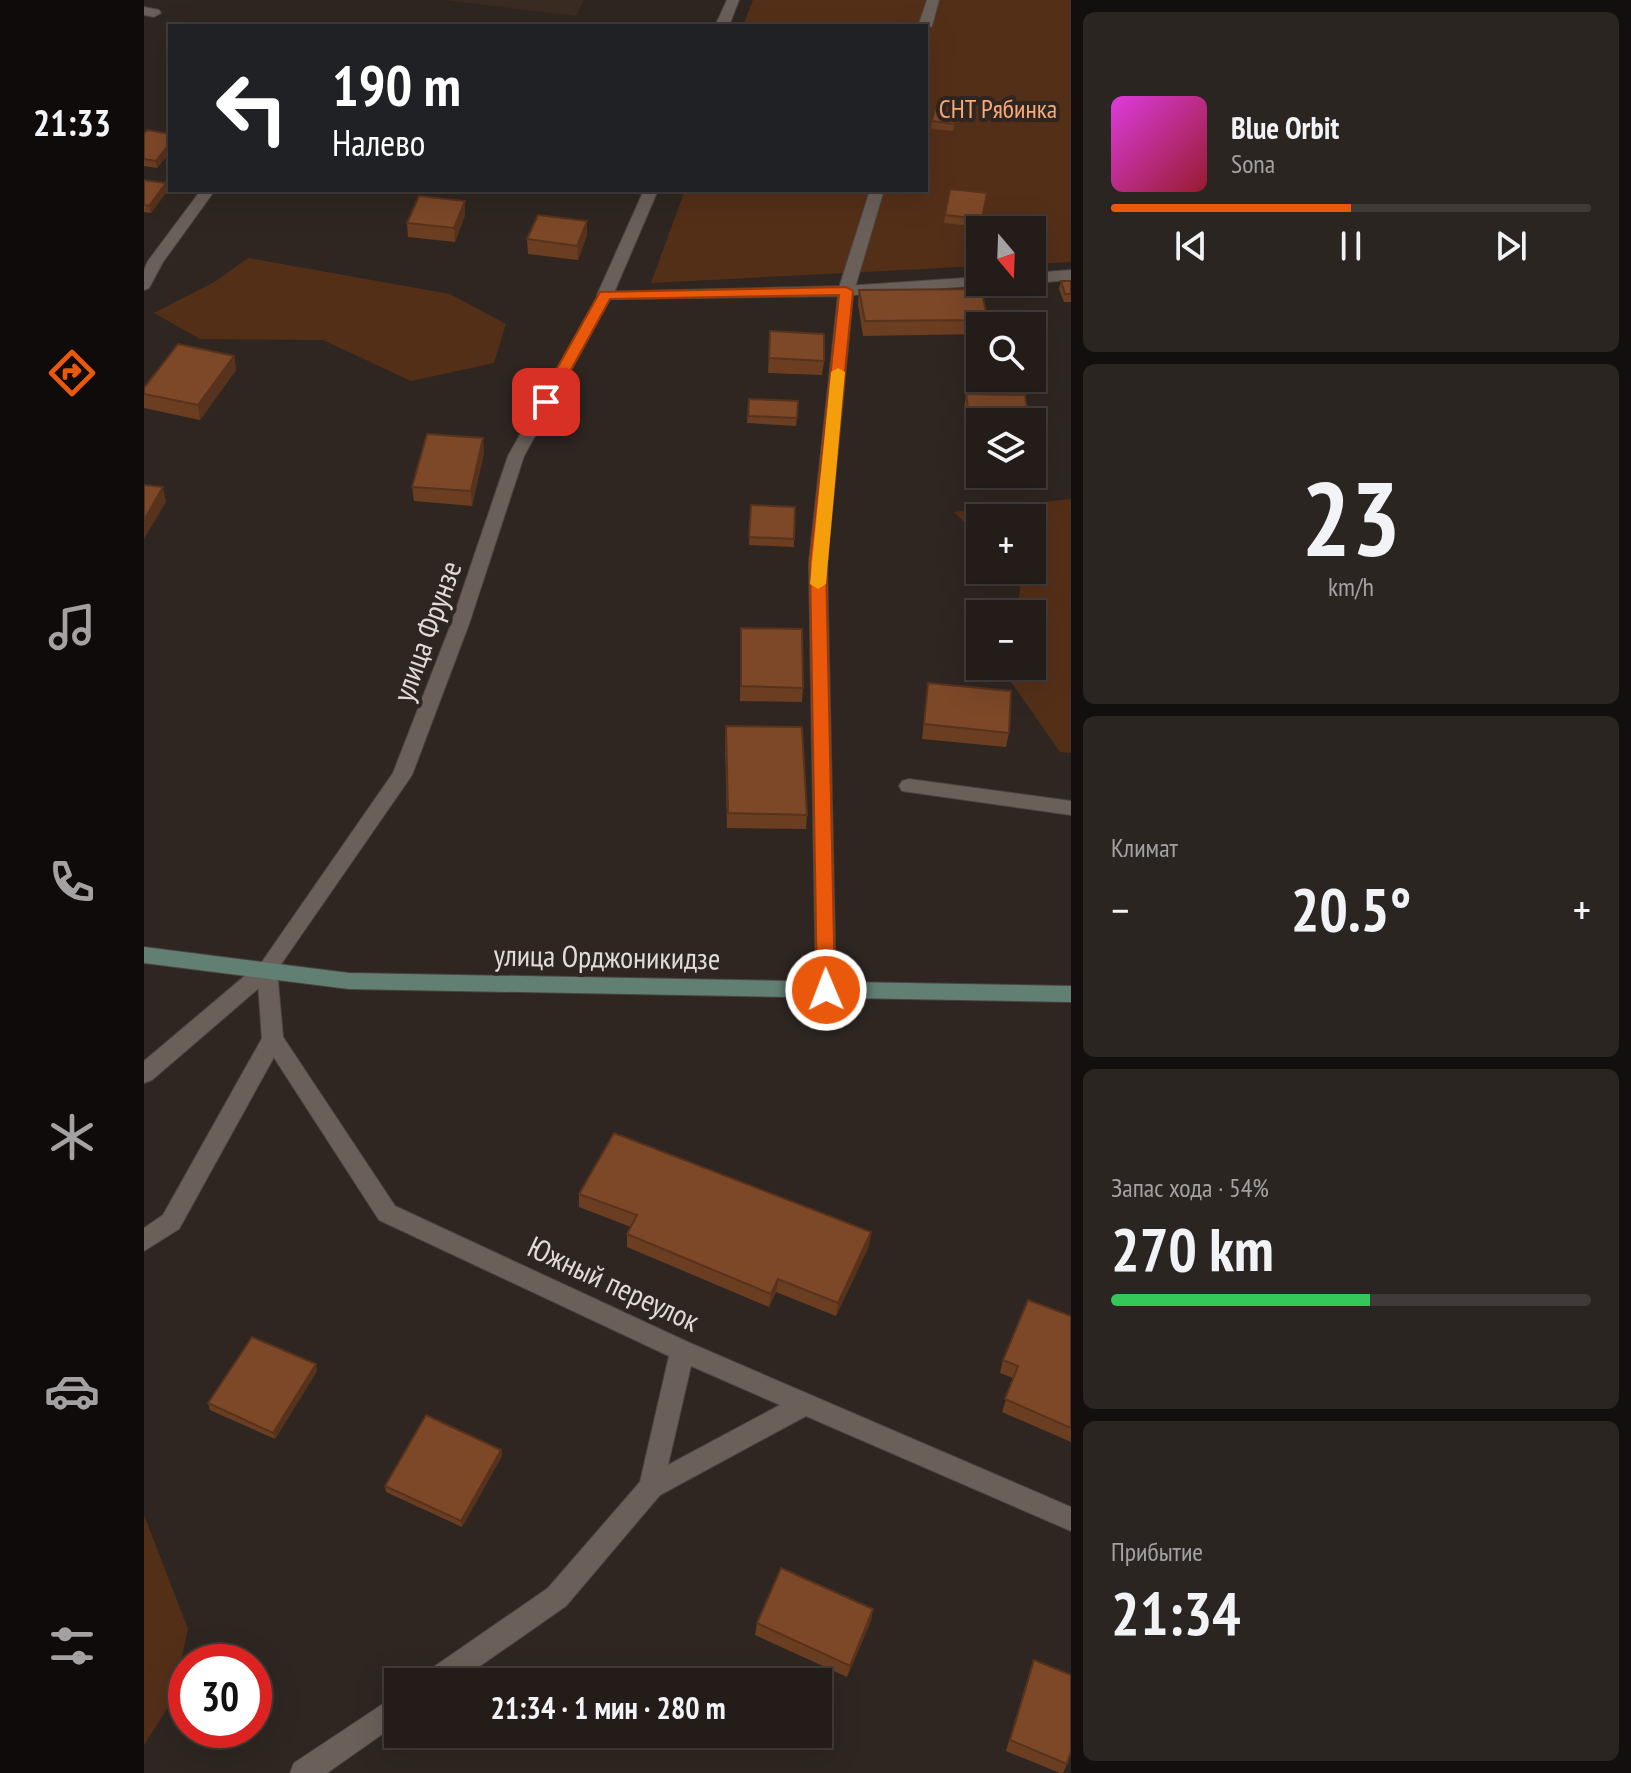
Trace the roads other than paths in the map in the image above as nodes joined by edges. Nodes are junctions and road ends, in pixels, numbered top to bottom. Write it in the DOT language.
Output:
graph roads {
  1 [pos="733,0"];
  2 [pos="933,0"];
  3 [pos="723,24"];
  4 [pos="926,24"];
  5 [pos="206,192"];
  6 [pos="650,192"];
  7 [pos="876,192"];
  8 [pos="150,260"];
  9 [pos="1071,275"];
  10 [pos="1046,277"];
  11 [pos="966,283"];
  12 [pos="144,285"];
  13 [pos="846,291"];
  14 [pos="605,295"];
  15 [pos="909,786"];
  16 [pos="1071,808"];
  17 [pos="144,955"];
  18 [pos="267,969"];
  19 [pos="826,990"];
  20 [pos="1071,994"];
  21 [pos="273,1039"];
  22 [pos="144,1074"];
  23 [pos="144,1241"];
  24 [pos="682,1351"];
  25 [pos="805,1404"];
  26 [pos="651,1487"];
  27 [pos="1071,1519"];
  28 [pos="454,1668"];
  29 [pos="384,1717"];
  30 [pos="304,1773"];
  1 -- 3 [label="street"];
  2 -- 4 [label="street"];
  5 -- 8 [label="street"];
  6 -- 14 [label="street, улица Фрунзе"];
  7 -- 13 [label="street"];
  8 -- 12 [label="street"];
  9 -- 10 [label="street"];
  11 -- 13 [label="street"];
  13 -- 14 [label="street"];
  13 -- 19 [label="street"];
  14 -- 18 [label="street, улица Фрунзе"];
  15 -- 16 [label="street"];
  17 -- 18 [label="main road, улица Орджоникидзе"];
  18 -- 19 [label="main road, улица Орджоникидзе"];
  18 -- 21 [label="street, Южный переулок"];
  18 -- 22 [label="street, улица Фрунзе"];
  19 -- 20 [label="main road, улица Орджоникидзе"];
  21 -- 23 [label="street"];
  21 -- 24 [label="street, Южный переулок"];
  24 -- 25 [label="street, Южный переулок"];
  24 -- 26 [label="street"];
  25 -- 26 [label="street"];
  25 -- 27 [label="street, Южный переулок"];
  26 -- 28 [label="street"];
  29 -- 30 [label="street"];
}
